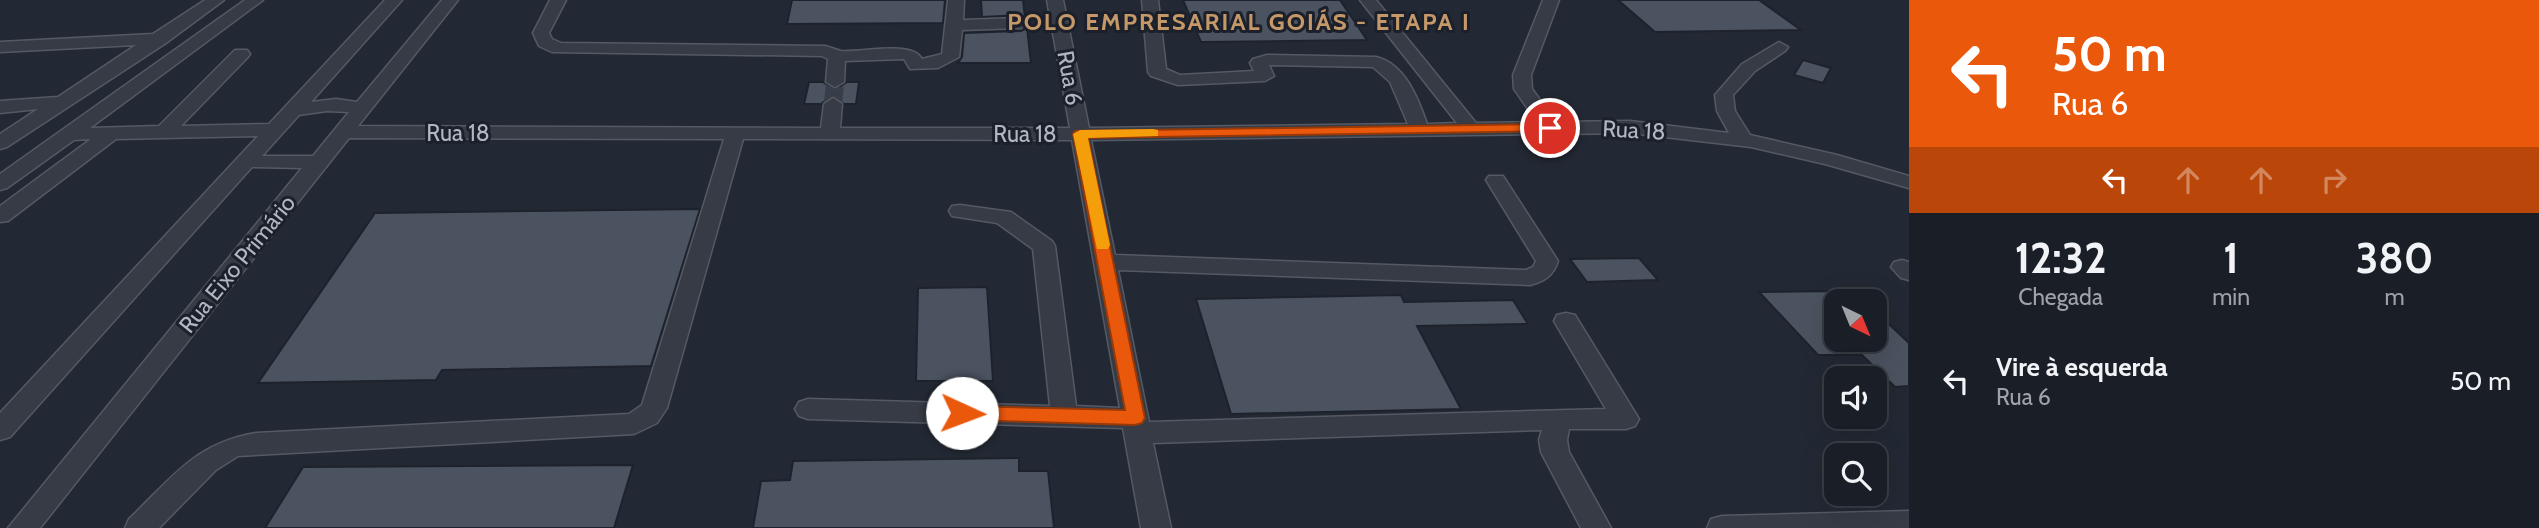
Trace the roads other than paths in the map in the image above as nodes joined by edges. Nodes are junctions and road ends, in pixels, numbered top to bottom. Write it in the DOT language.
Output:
graph roads {
  1 [pos="216,0"];
  2 [pos="255,0"];
  3 [pos="394,0"];
  4 [pos="450,0"];
  5 [pos="558,0"];
  6 [pos="956,0"];
  7 [pos="1055,0"];
  8 [pos="1150,0"];
  9 [pos="1368,0"];
  10 [pos="1551,0"];
  11 [pos="1021,23"];
  12 [pos="954,25"];
  13 [pos="160,39"];
  14 [pos="0,47"];
  15 [pos="1779,47"];
  16 [pos="241,54"];
  17 [pos="837,56"];
  18 [pos="835,82"];
  19 [pos="63,102"];
  20 [pos="832,104"];
  21 [pos="0,107"];
  22 [pos="361,109"];
  23 [pos="293,111"];
  24 [pos="1550,128"];
  25 [pos="1471,129"];
  26 [pos="274,130"];
  27 [pos="1420,130"];
  28 [pos="164,132"];
  29 [pos="345,132"];
  30 [pos="112,133"];
  31 [pos="69,134"];
  32 [pos="735,134"];
  33 [pos="830,134"];
  34 [pos="1080,134"];
  35 [pos="1745,141"];
  36 [pos="0,143"];
  37 [pos="247,161"];
  38 [pos="320,161"];
  39 [pos="1905,179"];
  40 [pos="1496,180"];
  41 [pos="0,184"];
  42 [pos="960,211"];
  43 [pos="0,216"];
  44 [pos="1106,262"];
  45 [pos="1566,321"];
  46 [pos="808,409"];
  47 [pos="1065,416"];
  48 [pos="1559,419"];
  49 [pos="1136,425"];
  50 [pos="0,430"];
  51 [pos="1909,523"];
  52 [pos="23,528"];
  53 [pos="140,528"];
  54 [pos="1156,528"];
  55 [pos="1595,528"];
  56 [pos="1722,528"];
  1 -- 13 [label="street"];
  2 -- 31 [label="street"];
  3 -- 23 [label="street"];
  4 -- 22 [label="street, Rua Eixo Primário"];
  5 -- 17 [label="street"];
  6 -- 12 [label="street"];
  7 -- 34 [label="street, Rua 6"];
  8 -- 27 [label="street"];
  9 -- 25 [label="street"];
  10 -- 24 [label="street"];
  11 -- 12 [label="street"];
  12 -- 17 [label="street"];
  13 -- 14 [label="street"];
  13 -- 19 [label="street"];
  15 -- 35 [label="street"];
  16 -- 28 [label="street"];
  17 -- 18 [label="street"];
  19 -- 21 [label="street"];
  19 -- 36 [label="street"];
  20 -- 33 [label="street"];
  22 -- 23 [label="street"];
  22 -- 29 [label="street, Rua Eixo Primário"];
  23 -- 26 [label="street"];
  24 -- 25 [label="street, Rua 18"];
  24 -- 35 [label="street, Rua 18"];
  25 -- 27 [label="street, Rua 18"];
  26 -- 28 [label="street"];
  26 -- 37 [label="street"];
  27 -- 34 [label="street, Rua 18"];
  28 -- 30 [label="street"];
  29 -- 32 [label="street, Rua 18"];
  29 -- 38 [label="street, Rua Eixo Primário"];
  30 -- 31 [label="street"];
  30 -- 43 [label="street"];
  31 -- 41 [label="street"];
  32 -- 33 [label="street, Rua 18"];
  32 -- 53 [label="street"];
  33 -- 34 [label="street, Rua 18"];
  34 -- 44 [label="street, Rua 6"];
  35 -- 39 [label="street, Rua 18"];
  37 -- 38 [label="street"];
  37 -- 50 [label="street"];
  38 -- 52 [label="street, Rua Eixo Primário"];
  40 -- 44 [label="street"];
  42 -- 47 [label="street"];
  44 -- 49 [label="street, Rua 6"];
  45 -- 48 [label="street"];
  46 -- 47 [label="street"];
  47 -- 49 [label="street"];
  48 -- 49 [label="street"];
  48 -- 55 [label="street"];
  49 -- 54 [label="street, Rua 6"];
  51 -- 56 [label="street"];
}
